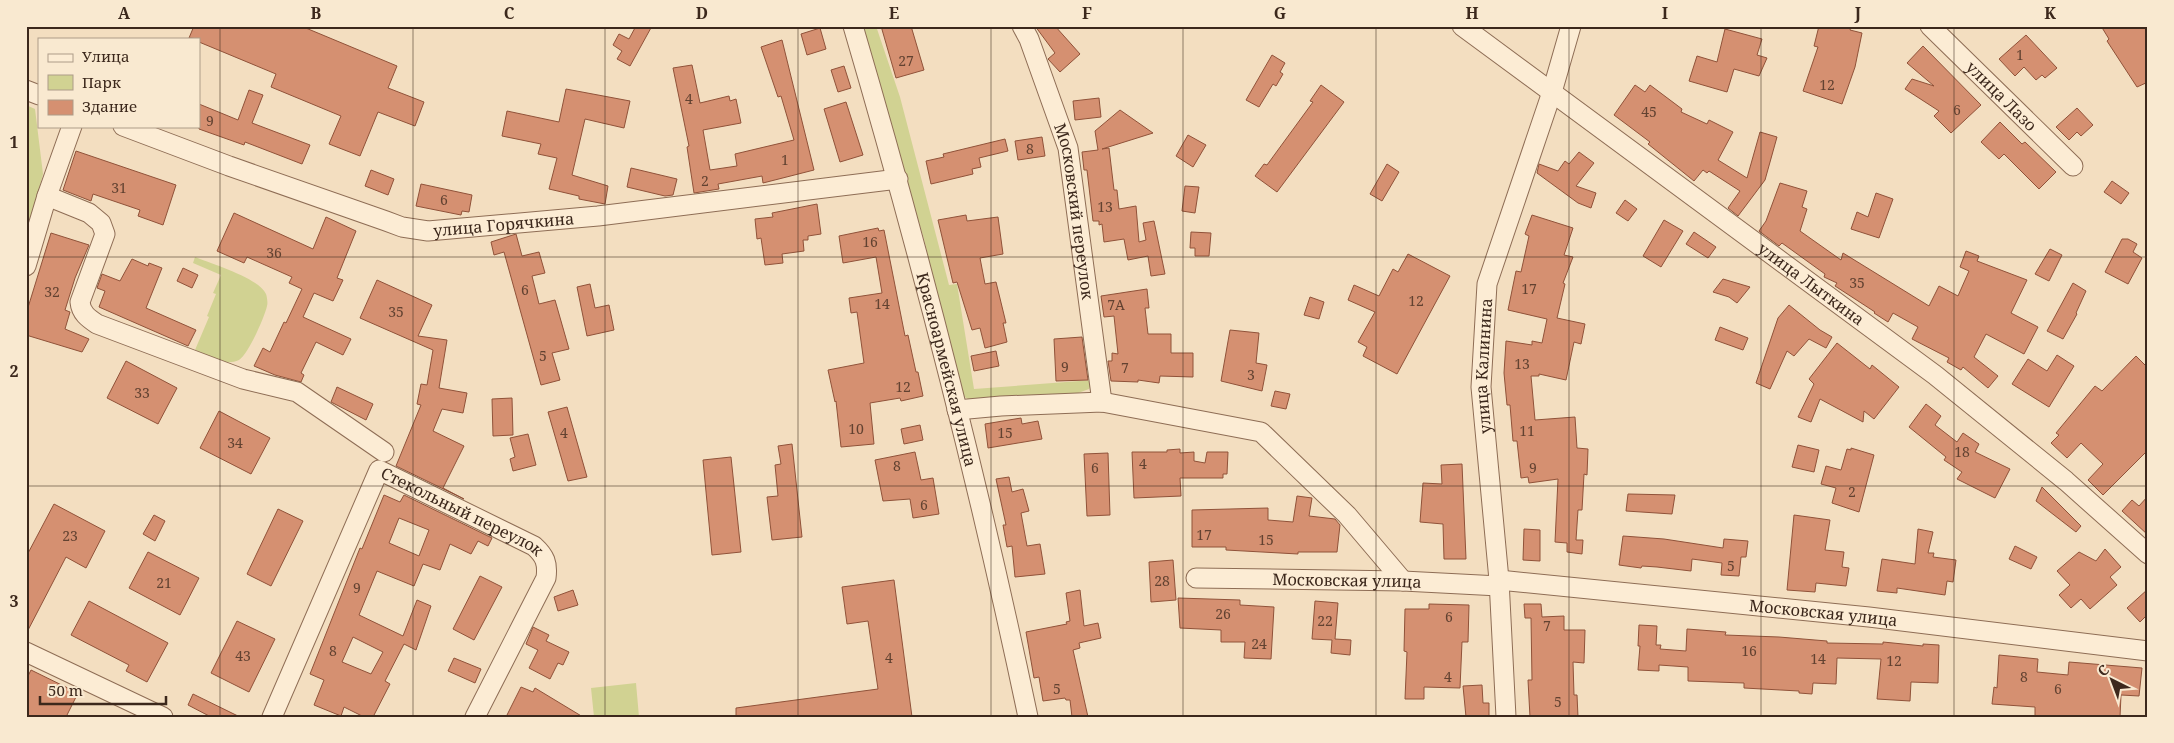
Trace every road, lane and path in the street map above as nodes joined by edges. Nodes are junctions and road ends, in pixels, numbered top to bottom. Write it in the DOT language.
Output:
graph roads {
  1 [pos="853,26"];
  2 [pos="1022,26"];
  3 [pos="1462,26"];
  4 [pos="1571,26"];
  5 [pos="1930,26"];
  6 [pos="26,90"];
  7 [pos="1552,92"];
  8 [pos="38,95"];
  9 [pos="71,128"];
  10 [pos="128,128"];
  11 [pos="2073,166"];
  12 [pos="898,179"];
  13 [pos="47,196"];
  14 [pos="26,266"];
  15 [pos="1102,402"];
  16 [pos="958,410"];
  17 [pos="384,452"];
  18 [pos="2148,554"];
  19 [pos="1196,578"];
  20 [pos="1403,580"];
  21 [pos="1499,583"];
  22 [pos="2148,651"];
  23 [pos="26,652"];
  24 [pos="163,717"];
  25 [pos="272,717"];
  26 [pos="475,717"];
  27 [pos="1028,717"];
  28 [pos="1506,717"];
  1 -- 12 [label="street, Красноармейская улица"];
  2 -- 15 [label="street, Московский переулок"];
  3 -- 7 [label="street, улица Лыткина"];
  4 -- 7 [label="street, улица Калинина"];
  5 -- 11 [label="street, улица Лазо"];
  6 -- 8 [label="street"];
  7 -- 18 [label="street, улица Лыткина"];
  7 -- 21 [label="street, улица Калинина"];
  9 -- 13 [label="street"];
  10 -- 12 [label="street, улица Горячкина"];
  12 -- 16 [label="street, Красноармейская улица"];
  13 -- 14 [label="street"];
  13 -- 17 [label="street, Стекольный переулок"];
  15 -- 16 [label="street"];
  15 -- 20 [label="street"];
  16 -- 27 [label="street, Красноармейская улица"];
  19 -- 20 [label="street, Московская улица"];
  20 -- 21 [label="street, Московская улица"];
  21 -- 22 [label="street, Московская улица"];
  21 -- 28 [label="street, улица Калинина"];
  23 -- 24 [label="street"];
  25 -- 26 [label="street, Стекольный переулок"];
}
